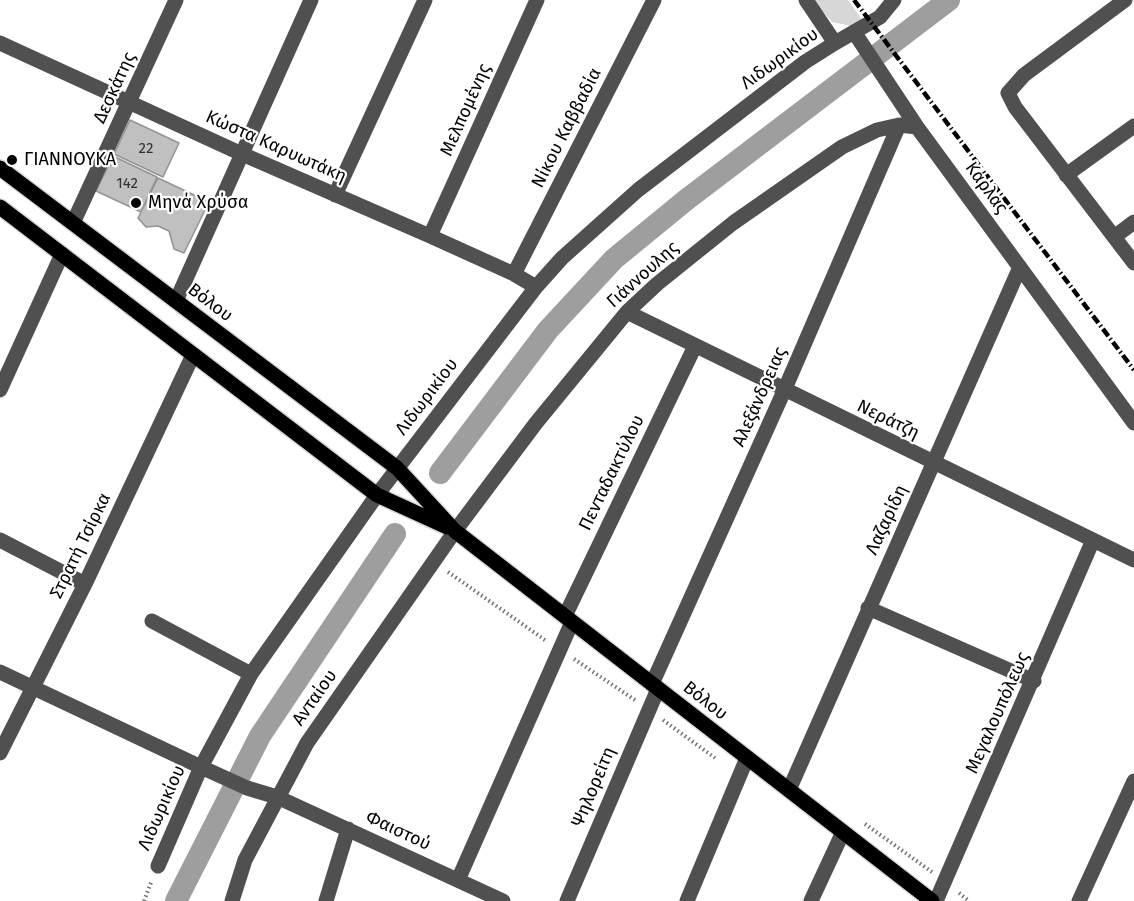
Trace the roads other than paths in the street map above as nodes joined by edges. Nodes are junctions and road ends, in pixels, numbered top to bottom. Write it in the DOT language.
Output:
graph roads {
  1 [pos="176,0"];
  2 [pos="311,0"];
  3 [pos="425,0"];
  4 [pos="537,0"];
  5 [pos="654,0"];
  6 [pos="806,0"];
  7 [pos="894,0"];
  8 [pos="1125,0"];
  9 [pos="856,36"];
  10 [pos="0,43"];
  11 [pos="835,43"];
  12 [pos="129,103"];
  13 [pos="899,125"];
  14 [pos="1134,126"];
  15 [pos="917,127"];
  16 [pos="242,154"];
  17 [pos="0,168"];
  18 [pos="1066,175"];
  19 [pos="335,195"];
  20 [pos="0,207"];
  21 [pos="1134,222"];
  22 [pos="73,224"];
  23 [pos="430,236"];
  24 [pos="1114,237"];
  25 [pos="62,254"];
  26 [pos="1134,263"];
  27 [pos="1020,267"];
  28 [pos="514,274"];
  29 [pos="536,287"];
  30 [pos="176,301"];
  31 [pos="627,312"];
  32 [pos="695,346"];
  33 [pos="193,355"];
  34 [pos="0,390"];
  35 [pos="784,391"];
  36 [pos="1134,423"];
  37 [pos="934,464"];
  38 [pos="397,468"];
  39 [pos="377,495"];
  40 [pos="455,531"];
  41 [pos="0,540"];
  42 [pos="1093,540"];
  43 [pos="1134,560"];
  44 [pos="85,584"];
  45 [pos="868,608"];
  46 [pos="568,619"];
  47 [pos="152,621"];
  48 [pos="0,672"];
  49 [pos="251,674"];
  50 [pos="1034,681"];
  51 [pos="655,686"];
  52 [pos="33,687"];
  53 [pos="0,753"];
  54 [pos="747,758"];
  55 [pos="201,767"];
  56 [pos="1134,781"];
  57 [pos="789,790"];
  58 [pos="277,797"];
  59 [pos="348,830"];
  60 [pos="843,832"];
  61 [pos="158,866"];
  62 [pos="458,880"];
  63 [pos="232,901"];
  64 [pos="326,901"];
  65 [pos="501,901"];
  66 [pos="567,901"];
  67 [pos="687,901"];
  68 [pos="811,901"];
  69 [pos="934,901"];
  70 [pos="1079,901"];
  1 -- 12 [label="street, Δεσκάτης"];
  2 -- 16 [label="street"];
  3 -- 19 [label="street"];
  4 -- 23 [label="street, Μελπομένης"];
  5 -- 28 [label="street, Νίκου Καββαδία"];
  6 -- 11 [label="street"];
  7 -- 9 [label="street"];
  8 -- 18 [label="street"];
  9 -- 11 [label="street"];
  9 -- 15 [label="street, Κάρλας"];
  10 -- 12 [label="street, Κώστα Καρυωτάκη"];
  11 -- 29 [label="street, Λιδωρικίου"];
  12 -- 16 [label="street, Κώστα Καρυωτάκη"];
  12 -- 22 [label="street, Δεσκάτης"];
  13 -- 15 [label="street, Γιάννουλης"];
  13 -- 31 [label="street, Γιάννουλης"];
  13 -- 35 [label="street, Αλεξάνδρειας"];
  14 -- 18 [label="street"];
  15 -- 27 [label="street, Κάρλας"];
  16 -- 19 [label="street, Κώστα Καρυωτάκη"];
  16 -- 30 [label="street"];
  17 -- 22 [label="main road, Βόλου"];
  18 -- 24 [label="street"];
  19 -- 23 [label="street, Κώστα Καρυωτάκη"];
  20 -- 25 [label="main road"];
  21 -- 24 [label="street"];
  22 -- 30 [label="main road, Βόλου"];
  23 -- 28 [label="street, Κώστα Καρυωτάκη"];
  24 -- 26 [label="street"];
  25 -- 33 [label="main road"];
  25 -- 34 [label="street"];
  27 -- 36 [label="street, Κάρλας"];
  27 -- 37 [label="street, Λαζαρίδη"];
  28 -- 29 [label="street, Κώστα Καρυωτάκη"];
  29 -- 38 [label="street, Λιδωρικίου"];
  30 -- 38 [label="main road, Βόλου"];
  31 -- 32 [label="street, Νεράτζη"];
  31 -- 40 [label="street, Γιάννουλης"];
  32 -- 35 [label="street, Νεράτζη"];
  32 -- 46 [label="street, Πενταδακτύλου"];
  33 -- 39 [label="main road"];
  33 -- 44 [label="street, Στρατή Τσίρκα"];
  35 -- 37 [label="street, Νεράτζη"];
  35 -- 51 [label="street, Αλεξάνδρειας"];
  37 -- 42 [label="street, Νεράτζη"];
  37 -- 45 [label="street, Λαζαρίδη"];
  38 -- 39 [label="street, Λιδωρικίου"];
  38 -- 40 [label="main road, Βόλου"];
  39 -- 40 [label="main road"];
  39 -- 49 [label="street, Λιδωρικίου"];
  40 -- 46 [label="main road, Βόλου"];
  40 -- 58 [label="street, Ανταίου"];
  41 -- 44 [label="street"];
  42 -- 43 [label="street, Νεράτζη"];
  42 -- 50 [label="street, Μεγαλουπόλεως"];
  44 -- 52 [label="street, Στρατή Τσίρκα"];
  45 -- 50 [label="street"];
  45 -- 57 [label="street, Λαζαρίδη"];
  46 -- 51 [label="main road, Βόλου"];
  46 -- 62 [label="street, Πενταδακτύλου"];
  47 -- 49 [label="street"];
  48 -- 52 [label="street, Φαιστού"];
  49 -- 55 [label="street, Λιδωρικίου"];
  50 -- 69 [label="street, Μεγαλουπόλεως"];
  51 -- 54 [label="main road, Βόλου"];
  51 -- 66 [label="street, Ψηλορείτη"];
  52 -- 53 [label="street, Στρατή Τσίρκα"];
  52 -- 55 [label="street, Φαιστού"];
  54 -- 57 [label="main road, Βόλου"];
  54 -- 67 [label="street"];
  55 -- 58 [label="street, Φαιστού"];
  55 -- 61 [label="street, Λιδωρικίου"];
  56 -- 70 [label="street"];
  57 -- 60 [label="main road, Βόλου"];
  58 -- 59 [label="street, Φαιστού"];
  58 -- 63 [label="street, Ανταίου"];
  59 -- 62 [label="street, Φαιστού"];
  59 -- 64 [label="street"];
  60 -- 68 [label="street"];
  60 -- 69 [label="main road, Βόλου"];
  62 -- 65 [label="street, Φαιστού"];
}
